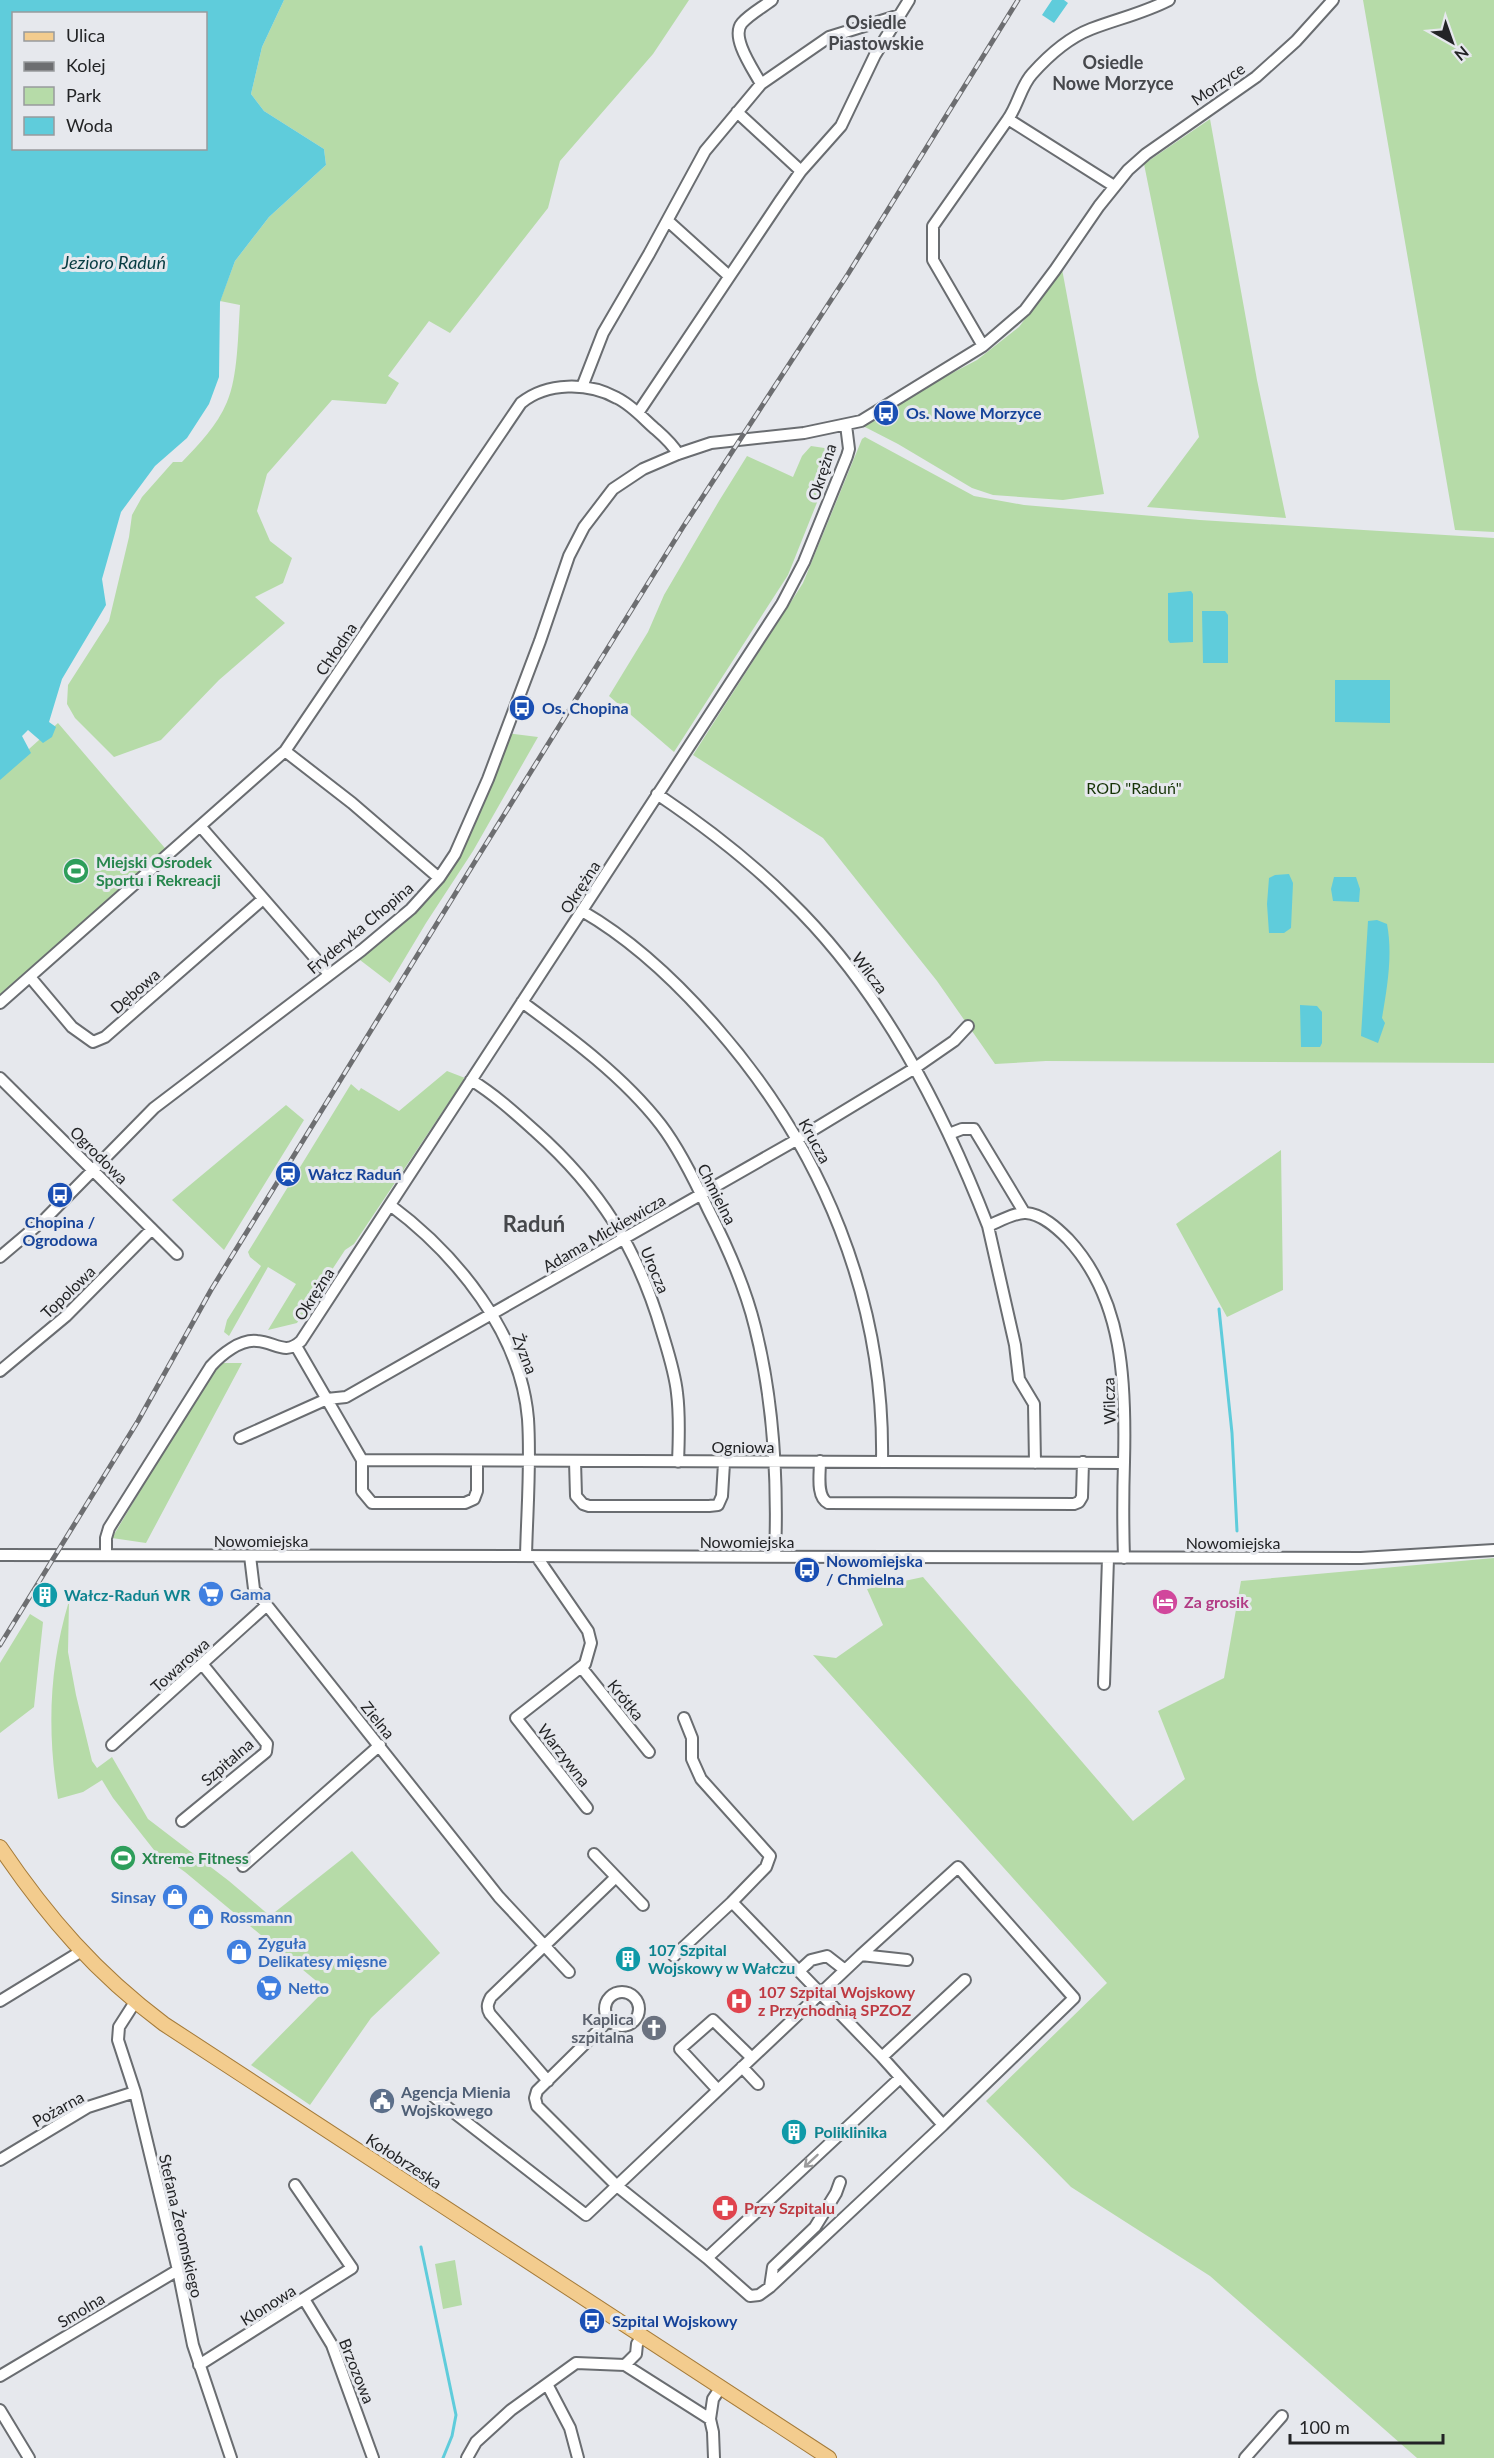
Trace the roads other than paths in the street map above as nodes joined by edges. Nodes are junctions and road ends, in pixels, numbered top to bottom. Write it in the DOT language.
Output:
graph roads {
  1 [pos="772,0"];
  2 [pos="909,0"];
  3 [pos="1169,0"];
  4 [pos="1333,0"];
  5 [pos="900,15"];
  6 [pos="761,84"];
  7 [pos="737,112"];
  8 [pos="1008,119"];
  9 [pos="801,171"];
  10 [pos="1114,186"];
  11 [pos="668,221"];
  12 [pos="729,276"];
  13 [pos="983,346"];
  14 [pos="582,387"];
  15 [pos="638,412"];
  16 [pos="846,426"];
  17 [pos="678,454"];
  18 [pos="285,751"];
  19 [pos="657,794"];
  20 [pos="201,827"];
  21 [pos="439,878"];
  22 [pos="263,899"];
  23 [pos="582,911"];
  24 [pos="329,974"];
  25 [pos="30,977"];
  26 [pos="522,1002"];
  27 [pos="0,1003"];
  28 [pos="968,1026"];
  29 [pos="915,1068"];
  30 [pos="0,1077"];
  31 [pos="471,1080"];
  32 [pos="949,1134"];
  33 [pos="798,1139"];
  34 [pos="93,1170"];
  35 [pos="701,1194"];
  36 [pos="390,1205"];
  37 [pos="1024,1212"];
  38 [pos="988,1226"];
  39 [pos="152,1229"];
  40 [pos="625,1238"];
  41 [pos="177,1254"];
  42 [pos="0,1257"];
  43 [pos="493,1314"];
  44 [pos="296,1346"];
  45 [pos="0,1371"];
  46 [pos="327,1399"];
  47 [pos="240,1438"];
  48 [pos="362,1460"];
  49 [pos="477,1461"];
  50 [pos="528,1461"];
  51 [pos="575,1461"];
  52 [pos="820,1461"];
  53 [pos="678,1462"];
  54 [pos="775,1462"];
  55 [pos="882,1462"];
  56 [pos="1083,1462"];
  57 [pos="1124,1462"];
  58 [pos="724,1463"];
  59 [pos="1035,1463"];
  60 [pos="1494,1550"];
  61 [pos="0,1555"];
  62 [pos="106,1555"];
  63 [pos="250,1556"];
  64 [pos="531,1556"];
  65 [pos="775,1557"];
  66 [pos="1108,1558"];
  67 [pos="1124,1558"];
  68 [pos="267,1605"];
  69 [pos="203,1665"];
  70 [pos="580,1667"];
  71 [pos="1104,1684"];
  72 [pos="684,1718"];
  73 [pos="112,1745"];
  74 [pos="380,1745"];
  75 [pos="649,1752"];
  76 [pos="587,1808"];
  77 [pos="182,1821"];
  78 [pos="0,1847"];
  79 [pos="594,1854"];
  80 [pos="243,1866"];
  81 [pos="616,1877"];
  82 [pos="732,1902"];
  83 [pos="643,1905"];
  84 [pos="543,1945"];
  85 [pos="80,1952"];
  86 [pos="861,1955"];
  87 [pos="674,1956"];
  88 [pos="907,1960"];
  89 [pos="845,1970"];
  90 [pos="799,1971"];
  91 [pos="568,1972"];
  92 [pos="965,1980"];
  93 [pos="821,1993"];
  94 [pos="0,2001"];
  95 [pos="135,2002"];
  96 [pos="609,2020"];
  97 [pos="882,2057"];
  98 [pos="752,2058"];
  99 [pos="742,2067"];
  100 [pos="900,2078"];
  101 [pos="548,2081"];
  102 [pos="758,2084"];
  103 [pos="718,2090"];
  104 [pos="135,2092"];
  105 [pos="434,2097"];
  106 [pos="943,2125"];
  107 [pos="0,2160"];
  108 [pos="840,2182"];
  109 [pos="295,2185"];
  110 [pos="616,2186"];
  111 [pos="707,2258"];
  112 [pos="178,2270"];
  113 [pos="770,2287"];
  114 [pos="304,2299"];
  115 [pos="642,2336"];
  116 [pos="199,2365"];
  117 [pos="625,2365"];
  118 [pos="0,2376"];
  119 [pos="547,2384"];
  120 [pos="720,2387"];
  121 [pos="0,2410"];
  122 [pos="1282,2416"];
  123 [pos="710,2419"];
  124 [pos="28,2458"];
  125 [pos="231,2458"];
  126 [pos="373,2458"];
  127 [pos="467,2458"];
  128 [pos="578,2458"];
  129 [pos="714,2458"];
  130 [pos="829,2458"];
  131 [pos="1245,2458"];
  1 -- 6 [label="street"];
  2 -- 5 [label="street"];
  3 -- 8 [label="street"];
  4 -- 10 [label="street, Morzyce"];
  5 -- 6 [label="street"];
  5 -- 9 [label="street"];
  6 -- 7 [label="street"];
  7 -- 9 [label="street"];
  7 -- 11 [label="street"];
  8 -- 10 [label="street"];
  8 -- 13 [label="street"];
  9 -- 12 [label="street"];
  10 -- 13 [label="street, Morzyce"];
  11 -- 12 [label="street"];
  11 -- 14 [label="street"];
  12 -- 15 [label="street"];
  13 -- 16 [label="street, Fryderyka Chopina"];
  14 -- 15 [label="street, Chłodna"];
  14 -- 18 [label="street, Chłodna"];
  15 -- 17 [label="street, Chłodna"];
  16 -- 17 [label="street, Fryderyka Chopina"];
  16 -- 19 [label="street, Okrężna"];
  17 -- 21 [label="street, Fryderyka Chopina"];
  18 -- 20 [label="street, Chłodna"];
  18 -- 21 [label="street"];
  19 -- 23 [label="street, Okrężna"];
  19 -- 29 [label="street, Wilcza"];
  20 -- 22 [label="street"];
  20 -- 25 [label="street, Chłodna"];
  21 -- 24 [label="street, Fryderyka Chopina"];
  22 -- 24 [label="street"];
  22 -- 25 [label="street, Dębowa"];
  23 -- 26 [label="street, Okrężna"];
  23 -- 33 [label="street, Krucza"];
  24 -- 34 [label="street, Fryderyka Chopina"];
  25 -- 27 [label="street, Chłodna"];
  26 -- 31 [label="street, Okrężna"];
  26 -- 35 [label="street, Chmielna"];
  28 -- 29 [label="street, Adama Mickiewicza"];
  29 -- 32 [label="street, Wilcza"];
  29 -- 33 [label="street, Adama Mickiewicza"];
  30 -- 34 [label="street, Ogrodowa"];
  31 -- 36 [label="street, Okrężna"];
  31 -- 40 [label="street, Urocza"];
  32 -- 37 [label="street"];
  32 -- 38 [label="street, Wilcza"];
  33 -- 35 [label="street, Adama Mickiewicza"];
  33 -- 55 [label="street, Krucza"];
  34 -- 39 [label="street, Ogrodowa"];
  34 -- 42 [label="street, Fryderyka Chopina"];
  35 -- 40 [label="street, Adama Mickiewicza"];
  35 -- 54 [label="street, Chmielna"];
  36 -- 43 [label="street, Żyzna"];
  36 -- 44 [label="street, Okrężna"];
  37 -- 38 [label="street"];
  37 -- 57 [label="street, Wilcza"];
  38 -- 59 [label="street, Wilcza"];
  39 -- 41 [label="street, Ogrodowa"];
  39 -- 45 [label="street, Topolowa"];
  40 -- 43 [label="street, Adama Mickiewicza"];
  40 -- 53 [label="street, Urocza"];
  43 -- 46 [label="street, Adama Mickiewicza"];
  43 -- 50 [label="street, Żyzna"];
  44 -- 46 [label="street, Okrężna"];
  44 -- 62 [label="street, Okrężna"];
  46 -- 47 [label="street, Adama Mickiewicza"];
  46 -- 48 [label="street, Okrężna"];
  48 -- 49 [label="street, Ogniowa"];
  48 -- 49 [label="street"];
  49 -- 50 [label="street, Ogniowa"];
  50 -- 51 [label="street, Ogniowa"];
  50 -- 64 [label="street, Żyzna"];
  51 -- 53 [label="street, Ogniowa"];
  51 -- 58 [label="street"];
  52 -- 54 [label="street, Ogniowa"];
  52 -- 55 [label="street, Ogniowa"];
  52 -- 56 [label="street"];
  53 -- 58 [label="street, Ogniowa"];
  54 -- 58 [label="street, Ogniowa"];
  54 -- 65 [label="street, Chmielna"];
  55 -- 59 [label="street, Ogniowa"];
  56 -- 57 [label="street, Ogniowa"];
  56 -- 59 [label="street, Ogniowa"];
  57 -- 67 [label="street, Wilcza"];
  60 -- 67 [label="street, Nowomiejska"];
  61 -- 62 [label="street, Nowomiejska"];
  62 -- 63 [label="street, Nowomiejska"];
  63 -- 64 [label="street, Nowomiejska"];
  63 -- 68 [label="street, Zielna"];
  64 -- 65 [label="street, Nowomiejska"];
  64 -- 70 [label="street, Warzywna"];
  65 -- 66 [label="street, Nowomiejska"];
  66 -- 67 [label="street, Nowomiejska"];
  66 -- 71 [label="street"];
  68 -- 69 [label="street, Towarowa"];
  68 -- 74 [label="street, Zielna"];
  69 -- 73 [label="street, Towarowa"];
  69 -- 77 [label="street, Szpitalna"];
  70 -- 75 [label="street, Krótka"];
  70 -- 76 [label="street, Warzywna"];
  72 -- 82 [label="street"];
  74 -- 80 [label="street"];
  74 -- 84 [label="street, Zielna"];
  78 -- 85 [label="main road, Kołobrzeska"];
  79 -- 81 [label="street"];
  81 -- 83 [label="street"];
  81 -- 84 [label="street"];
  82 -- 87 [label="street"];
  82 -- 90 [label="street"];
  84 -- 91 [label="street, Zielna"];
  84 -- 101 [label="street"];
  85 -- 94 [label="street"];
  85 -- 95 [label="main road, Kołobrzeska"];
  86 -- 88 [label="street"];
  86 -- 89 [label="street"];
  86 -- 106 [label="street"];
  89 -- 90 [label="street"];
  89 -- 93 [label="street"];
  90 -- 93 [label="street"];
  92 -- 97 [label="street"];
  93 -- 97 [label="street"];
  93 -- 98 [label="street"];
  95 -- 104 [label="street, Stefana Żeromskiego"];
  95 -- 115 [label="main road, Kołobrzeska"];
  96 -- 101 [label="street"];
  97 -- 100 [label="street"];
  98 -- 99 [label="street"];
  98 -- 103 [label="street"];
  99 -- 102 [label="street"];
  99 -- 103 [label="street"];
  100 -- 106 [label="street"];
  100 -- 111 [label="street, one-way"];
  101 -- 110 [label="street"];
  103 -- 110 [label="street"];
  104 -- 107 [label="street, Pożarna"];
  104 -- 112 [label="street, Stefana Żeromskiego"];
  105 -- 110 [label="street"];
  106 -- 113 [label="street"];
  108 -- 113 [label="street"];
  109 -- 114 [label="street, Klonowa"];
  110 -- 111 [label="street"];
  111 -- 113 [label="street"];
  112 -- 116 [label="street, Stefana Żeromskiego"];
  112 -- 118 [label="street, Smolna"];
  114 -- 116 [label="street, Klonowa"];
  114 -- 126 [label="street, Brzozowa"];
  115 -- 117 [label="street"];
  115 -- 120 [label="main road, Kołobrzeska"];
  116 -- 125 [label="street, Stefana Żeromskiego"];
  117 -- 119 [label="street"];
  117 -- 123 [label="street"];
  119 -- 127 [label="street"];
  119 -- 128 [label="street"];
  120 -- 123 [label="street"];
  120 -- 130 [label="main road, Kołobrzeska"];
  121 -- 124 [label="street"];
  122 -- 131 [label="street"];
  123 -- 129 [label="street"];
}
